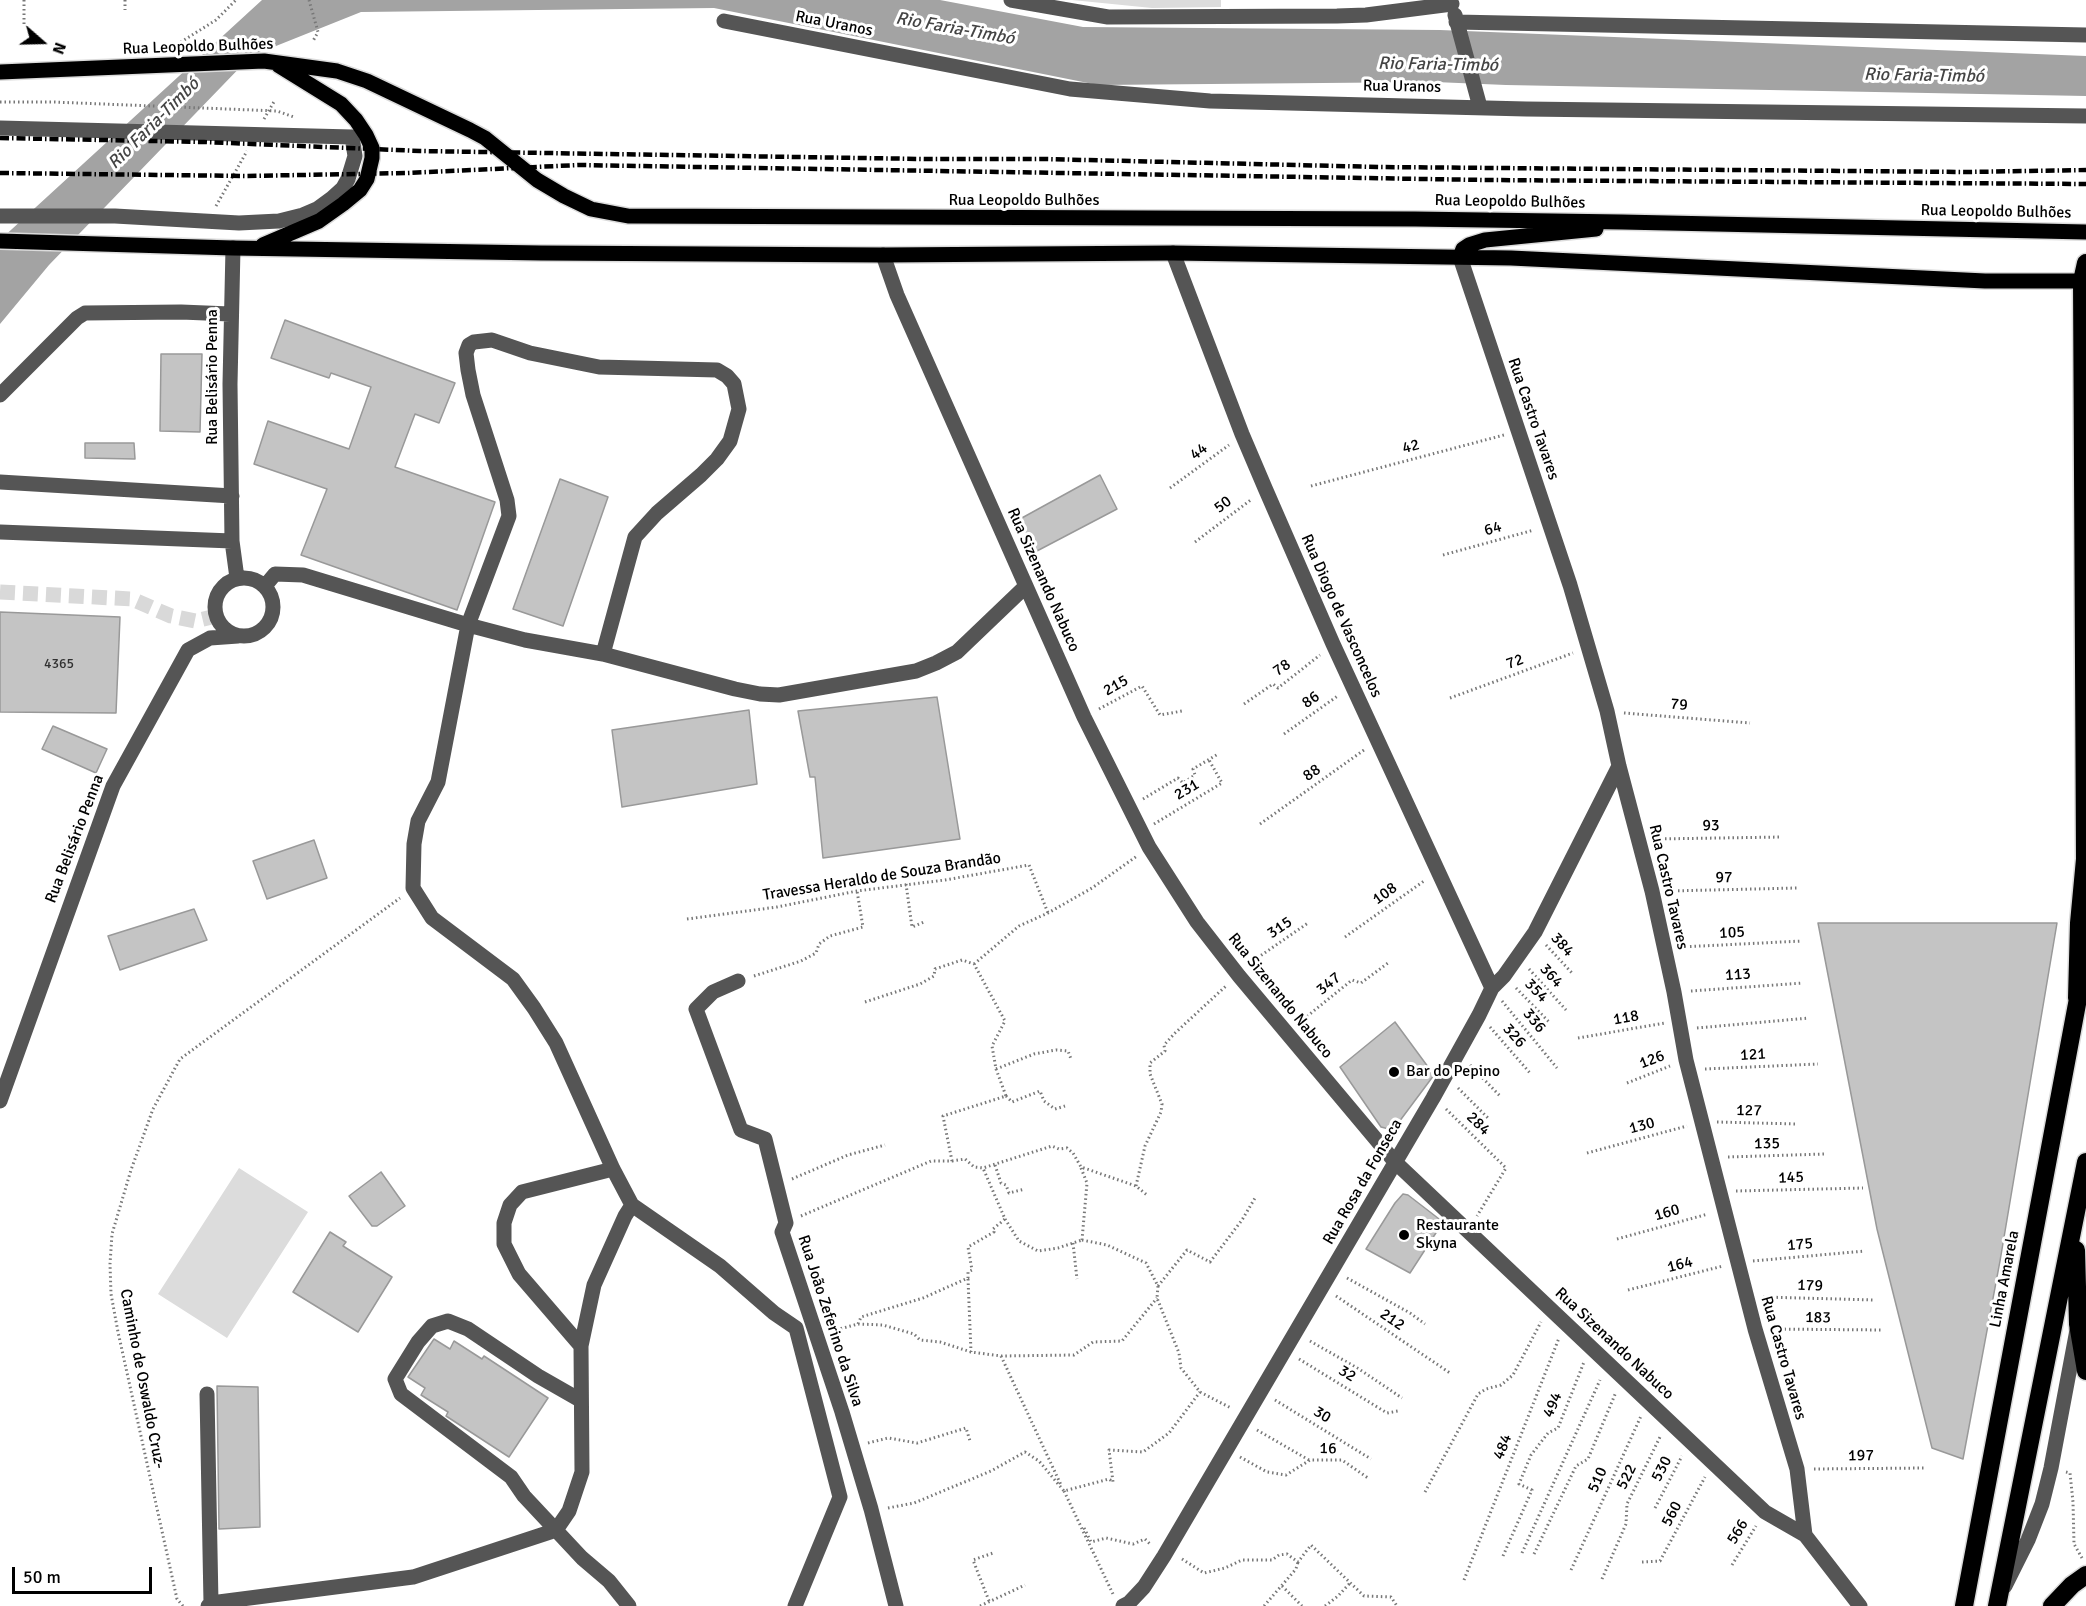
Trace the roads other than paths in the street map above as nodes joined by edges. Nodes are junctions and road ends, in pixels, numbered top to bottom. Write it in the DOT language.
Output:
graph roads {
  1 [pos="1011,0"];
  2 [pos="1452,2"];
  3 [pos="724,21"];
  4 [pos="1458,26"];
  5 [pos="2086,35"];
  6 [pos="273,61"];
  7 [pos="0,72"];
  8 [pos="1480,107"];
  9 [pos="2086,116"];
  10 [pos="0,128"];
  11 [pos="1,216"];
  12 [pos="1622,222"];
  13 [pos="2086,232"];
  14 [pos="0,241"];
  15 [pos="257,247"];
  16 [pos="233,248"];
  17 [pos="1173,253"];
  18 [pos="883,255"];
  19 [pos="1460,257"];
  20 [pos="2085,275"];
  21 [pos="230,314"];
  22 [pos="0,395"];
  23 [pos="0,482"];
  24 [pos="232,496"];
  25 [pos="0,532"];
  26 [pos="232,541"];
  27 [pos="303,575"];
  28 [pos="237,578"];
  29 [pos="265,586"];
  30 [pos="1026,586"];
  31 [pos="273,610"];
  32 [pos="468,625"];
  33 [pos="238,636"];
  34 [pos="603,654"];
  35 [pos="1619,766"];
  36 [pos="2086,960"];
  37 [pos="738,981"];
  38 [pos="1492,988"];
  39 [pos="2078,998"];
  40 [pos="0,1101"];
  41 [pos="1395,1162"];
  42 [pos="2086,1162"];
  43 [pos="614,1169"];
  44 [pos="632,1205"];
  45 [pos="2079,1229"];
  46 [pos="2078,1324"];
  47 [pos="581,1346"];
  48 [pos="2086,1371"];
  49 [pos="207,1394"];
  50 [pos="580,1400"];
  51 [pos="556,1530"];
  52 [pos="1805,1535"];
  53 [pos="2086,1575"];
  54 [pos="1118,1601"];
  55 [pos="1997,1603"];
  56 [pos="210,1605"];
  57 [pos="629,1606"];
  58 [pos="795,1606"];
  59 [pos="896,1606"];
  60 [pos="1860,1606"];
  61 [pos="1964,1606"];
  62 [pos="2052,1606"];
  1 -- 2 [label="street"];
  2 -- 4 [label="street"];
  3 -- 8 [label="street, Rua Uranos"];
  4 -- 5 [label="street"];
  4 -- 8 [label="street"];
  6 -- 7 [label="main road, Rua Leopoldo Bulhões"];
  6 -- 12 [label="main road, Rua Leopoldo Bulhões"];
  6 -- 15 [label="main road"];
  8 -- 9 [label="street, Rua Uranos"];
  10 -- 11 [label="street"];
  12 -- 13 [label="main road, Rua Leopoldo Bulhões"];
  12 -- 19 [label="main road"];
  14 -- 16 [label="main road"];
  15 -- 16 [label="main road"];
  15 -- 18 [label="main road"];
  16 -- 21 [label="street, Rua Belisário Penna"];
  17 -- 18 [label="main road"];
  17 -- 19 [label="main road"];
  17 -- 38 [label="street, Rua Diogo de Vasconcelos"];
  18 -- 30 [label="street, Rua Sizenando Nabuco"];
  19 -- 20 [label="main road"];
  19 -- 35 [label="street, Rua Castro Tavares"];
  20 -- 39 [label="highway"];
  21 -- 22 [label="street"];
  21 -- 24 [label="street, Rua Belisário Penna"];
  23 -- 24 [label="street"];
  24 -- 26 [label="street, Rua Belisário Penna"];
  25 -- 26 [label="street"];
  26 -- 28 [label="street, Rua Belisário Penna"];
  27 -- 29 [label="street"];
  27 -- 31 [label="street"];
  27 -- 32 [label="street"];
  28 -- 29 [label="street"];
  28 -- 33 [label="street"];
  29 -- 31 [label="street"];
  30 -- 34 [label="street"];
  30 -- 41 [label="street, Rua Sizenando Nabuco"];
  31 -- 33 [label="street"];
  32 -- 34 [label="street"];
  32 -- 34 [label="street"];
  32 -- 43 [label="street"];
  33 -- 40 [label="street, Rua Belisário Penna"];
  35 -- 38 [label="street, Rua Rosa da Fonseca"];
  35 -- 52 [label="street, Rua Castro Tavares"];
  36 -- 39 [label="highway, Linha Amarela"];
  37 -- 59 [label="street, Rua João Zeferino da Silva"];
  38 -- 41 [label="street, Rua Rosa da Fonseca"];
  39 -- 61 [label="highway, Linha Amarela"];
  41 -- 52 [label="street, Rua Sizenando Nabuco"];
  41 -- 54 [label="street, Rua Rosa da Fonseca"];
  42 -- 45 [label="highway"];
  43 -- 44 [label="street"];
  43 -- 47 [label="street"];
  44 -- 47 [label="street"];
  44 -- 58 [label="street"];
  45 -- 46 [label="highway"];
  45 -- 55 [label="highway"];
  46 -- 48 [label="highway"];
  46 -- 55 [label="street"];
  47 -- 50 [label="street"];
  49 -- 56 [label="street"];
  50 -- 51 [label="street"];
  50 -- 51 [label="street"];
  51 -- 56 [label="street"];
  51 -- 57 [label="street"];
  52 -- 60 [label="street, Rua Sizenando Nabuco"];
  53 -- 62 [label="highway"];
}
